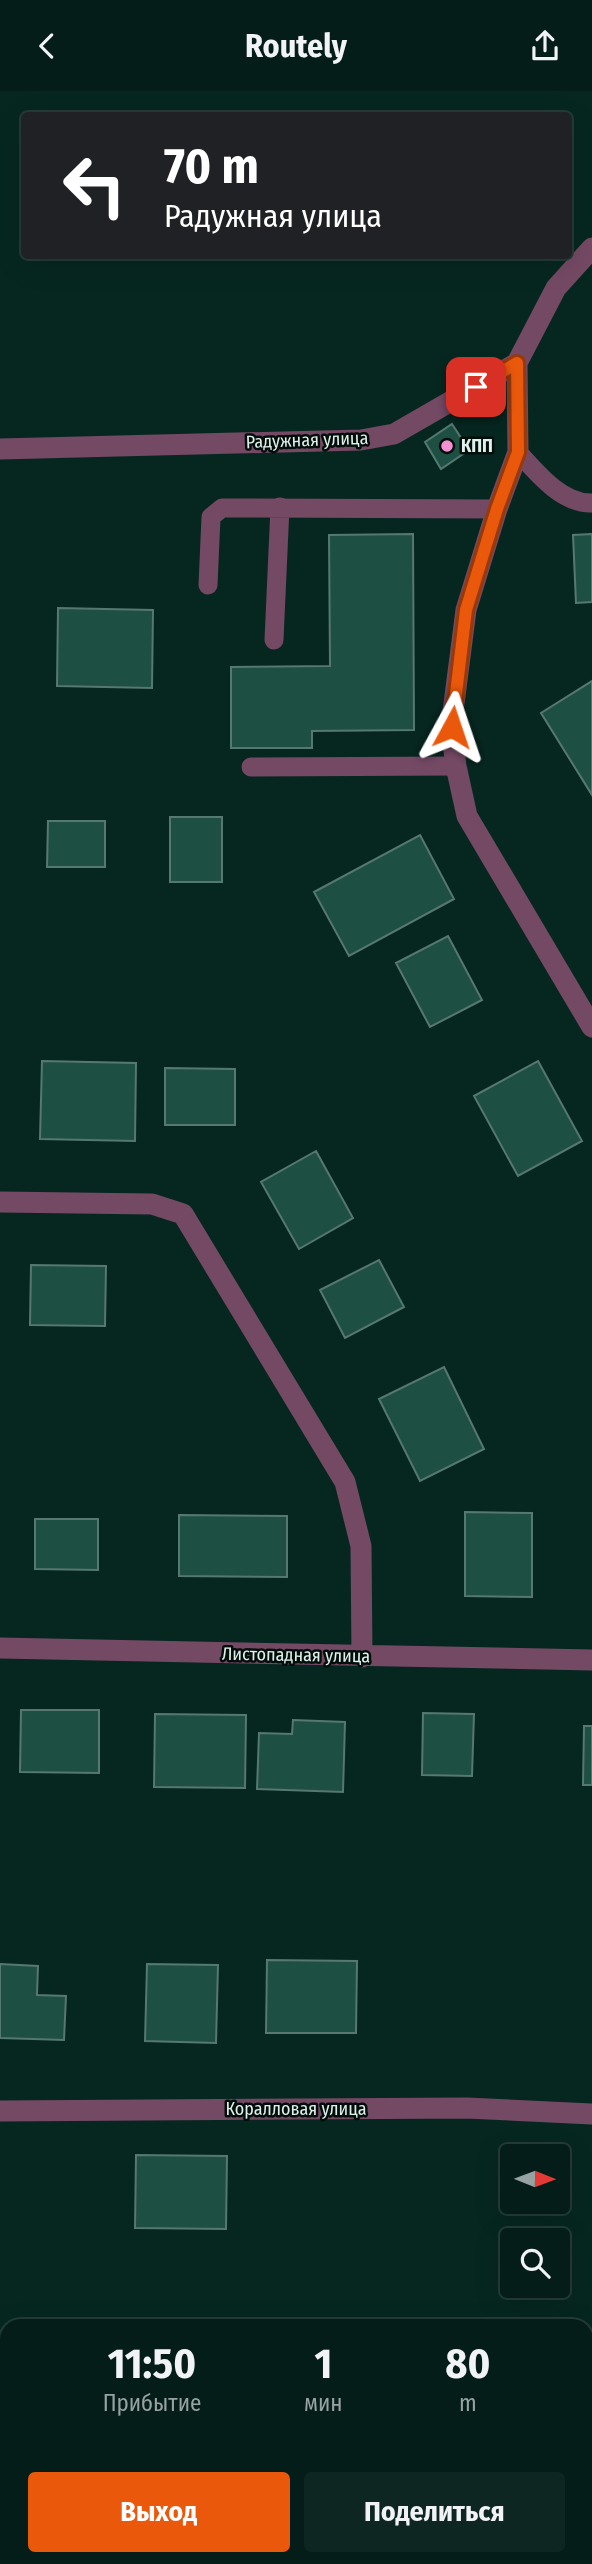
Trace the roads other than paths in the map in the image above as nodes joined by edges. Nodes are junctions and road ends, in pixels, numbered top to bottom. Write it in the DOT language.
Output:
graph roads {
  1 [pos="592,248"];
  2 [pos="517,363"];
  3 [pos="0,449"];
  4 [pos="518,452"];
  5 [pos="592,503"];
  6 [pos="280,507"];
  7 [pos="497,509"];
  8 [pos="208,585"];
  9 [pos="274,640"];
  10 [pos="456,766"];
  11 [pos="251,767"];
  12 [pos="592,1027"];
  13 [pos="0,1202"];
  14 [pos="0,1648"];
  15 [pos="362,1657"];
  16 [pos="592,1660"];
  17 [pos="0,2111"];
  18 [pos="592,2114"];
  1 -- 2 [label="street"];
  2 -- 3 [label="street, Радужная улица"];
  2 -- 4 [label="street"];
  4 -- 5 [label="lane"];
  4 -- 7 [label="street"];
  6 -- 7 [label="lane"];
  6 -- 8 [label="lane"];
  6 -- 9 [label="lane"];
  7 -- 10 [label="street"];
  10 -- 11 [label="lane"];
  10 -- 12 [label="street"];
  13 -- 15 [label="street"];
  14 -- 15 [label="street, Листопадная улица"];
  15 -- 16 [label="street, Листопадная улица"];
  17 -- 18 [label="street, Коралловая улица"];
}
